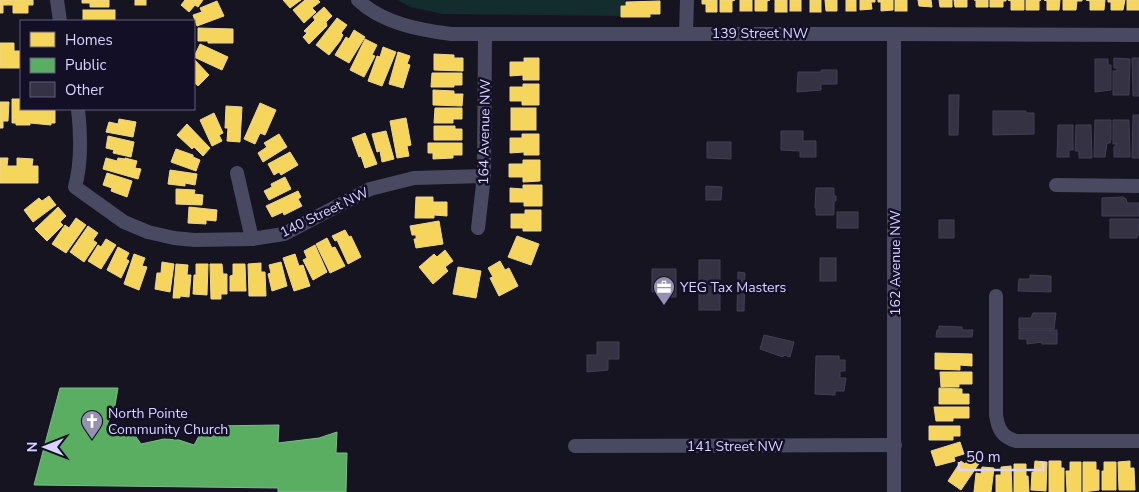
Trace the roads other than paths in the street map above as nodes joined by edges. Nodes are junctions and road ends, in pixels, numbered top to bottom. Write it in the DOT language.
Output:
graph roads {
  1 [pos="57,0"];
  2 [pos="358,0"];
  3 [pos="686,0"];
  4 [pos="60,20"];
  5 [pos="686,33"];
  6 [pos="894,34"];
  7 [pos="485,35"];
  8 [pos="1139,35"];
  9 [pos="78,110"];
  10 [pos="236,173"];
  11 [pos="484,176"];
  12 [pos="1056,185"];
  13 [pos="1139,186"];
  14 [pos="478,228"];
  15 [pos="252,239"];
  16 [pos="996,296"];
  17 [pos="1139,441"];
  18 [pos="575,446"];
  19 [pos="895,446"];
  20 [pos="894,492"];
  1 -- 4 [label="street"];
  2 -- 7 [label="street, 139 Street NW"];
  3 -- 5 [label="street"];
  5 -- 6 [label="street, 139 Street NW"];
  5 -- 7 [label="street, 139 Street NW"];
  6 -- 8 [label="street, 139 Street NW"];
  6 -- 19 [label="street, 162 Avenue NW"];
  7 -- 11 [label="street, 164 Avenue NW"];
  9 -- 15 [label="street, 140 Street NW"];
  10 -- 15 [label="street"];
  11 -- 14 [label="street, 164 Avenue NW"];
  11 -- 15 [label="street, 140 Street NW"];
  12 -- 13 [label="street"];
  16 -- 17 [label="street"];
  18 -- 19 [label="street, 141 Street NW"];
  19 -- 20 [label="street, 162 Avenue NW"];
}
